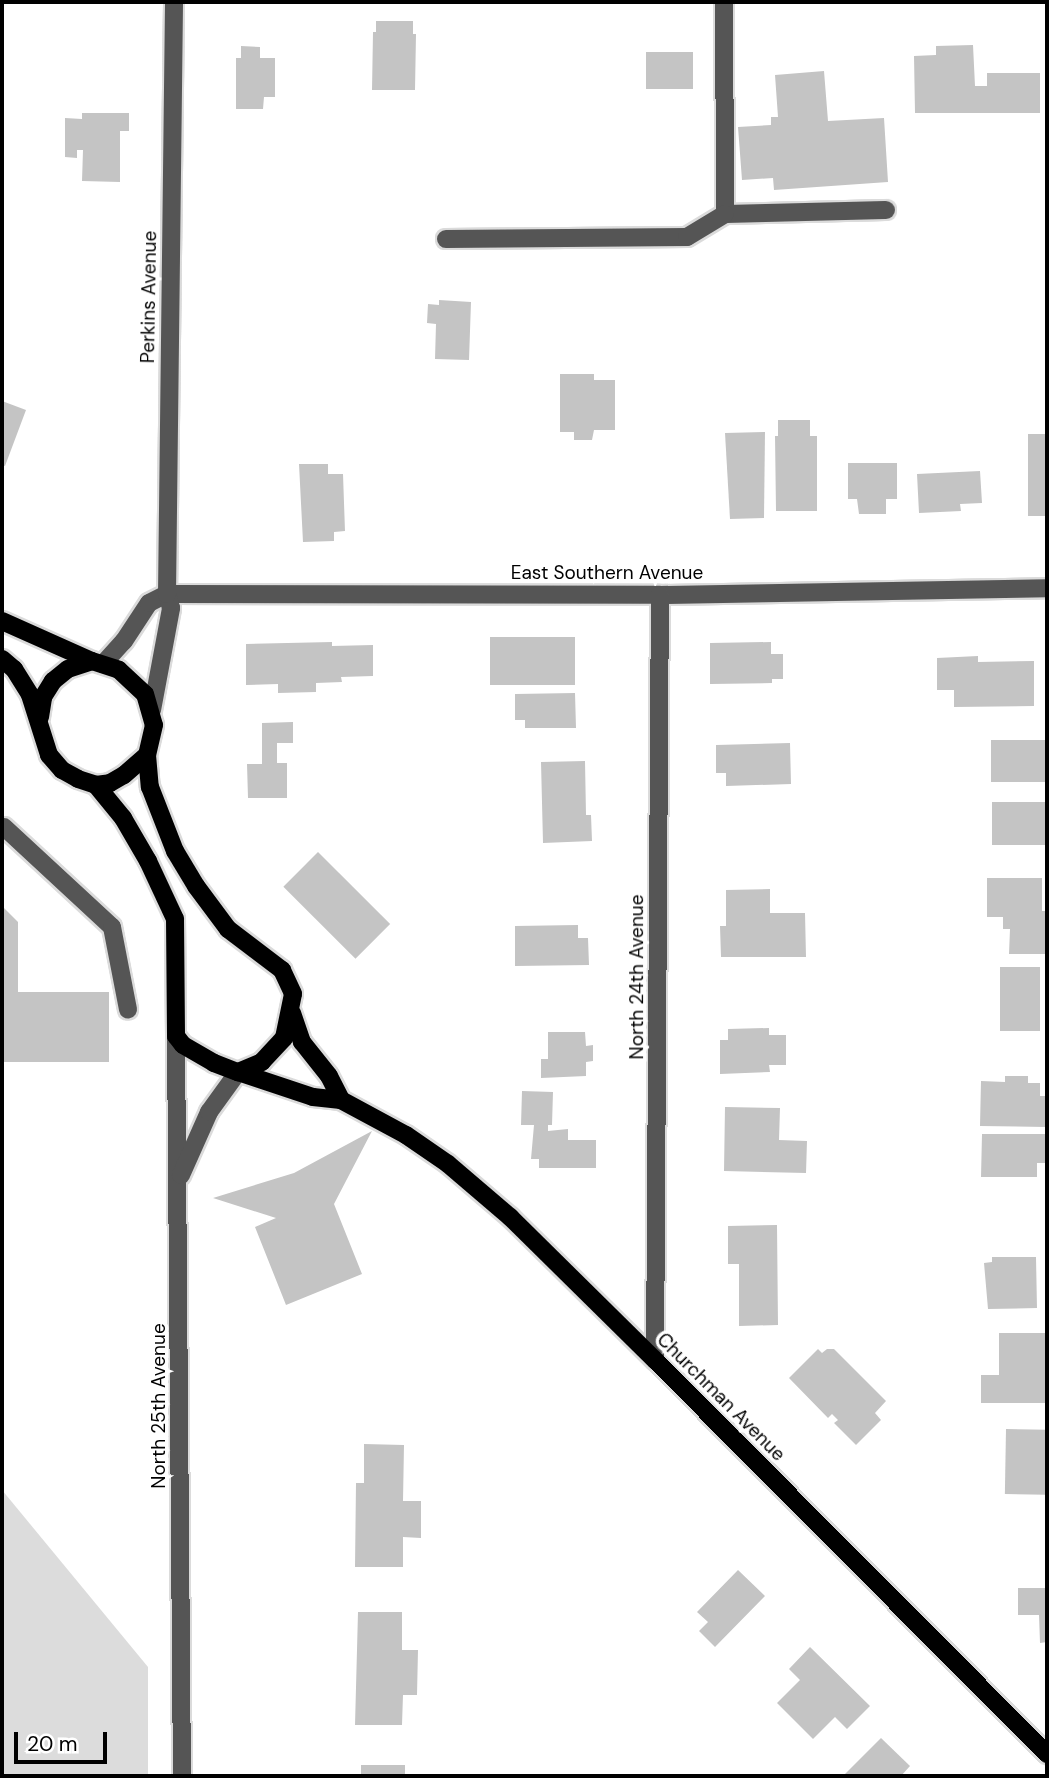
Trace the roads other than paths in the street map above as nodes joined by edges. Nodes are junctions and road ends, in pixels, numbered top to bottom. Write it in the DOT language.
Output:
graph roads {
  1 [pos="174,2"];
  2 [pos="724,2"];
  3 [pos="886,211"];
  4 [pos="725,214"];
  5 [pos="446,239"];
  6 [pos="1047,588"];
  7 [pos="167,594"];
  8 [pos="660,595"];
  9 [pos="2,621"];
  10 [pos="2,659"];
  11 [pos="97,662"];
  12 [pos="152,710"];
  13 [pos="39,720"];
  14 [pos="147,755"];
  15 [pos="96,785"];
  16 [pos="4,827"];
  17 [pos="128,1009"];
  18 [pos="292,1012"];
  19 [pos="176,1036"];
  20 [pos="238,1072"];
  21 [pos="341,1100"];
  22 [pos="179,1182"];
  23 [pos="655,1360"];
  24 [pos="1047,1754"];
  25 [pos="182,1776"];
  1 -- 7 [label="street, Perkins Avenue"];
  2 -- 4 [label="street"];
  3 -- 4 [label="street"];
  4 -- 5 [label="street"];
  6 -- 8 [label="street, East Southern Avenue"];
  7 -- 8 [label="street, East Southern Avenue"];
  7 -- 11 [label="street"];
  7 -- 12 [label="street, Perkins Avenue"];
  8 -- 23 [label="street, North 24th Avenue"];
  9 -- 11 [label="main road"];
  10 -- 13 [label="main road"];
  11 -- 12 [label="main road"];
  11 -- 13 [label="main road"];
  12 -- 14 [label="main road"];
  13 -- 15 [label="main road"];
  14 -- 15 [label="main road"];
  14 -- 18 [label="main road"];
  15 -- 19 [label="main road"];
  16 -- 17 [label="street"];
  18 -- 20 [label="main road"];
  18 -- 21 [label="main road"];
  19 -- 20 [label="main road, Churchman Avenue"];
  19 -- 22 [label="street, North 25th Avenue"];
  20 -- 21 [label="main road, Churchman Avenue"];
  20 -- 22 [label="street"];
  21 -- 23 [label="main road, Churchman Avenue"];
  22 -- 25 [label="street, North 25th Avenue"];
  23 -- 24 [label="main road, Churchman Avenue"];
}
